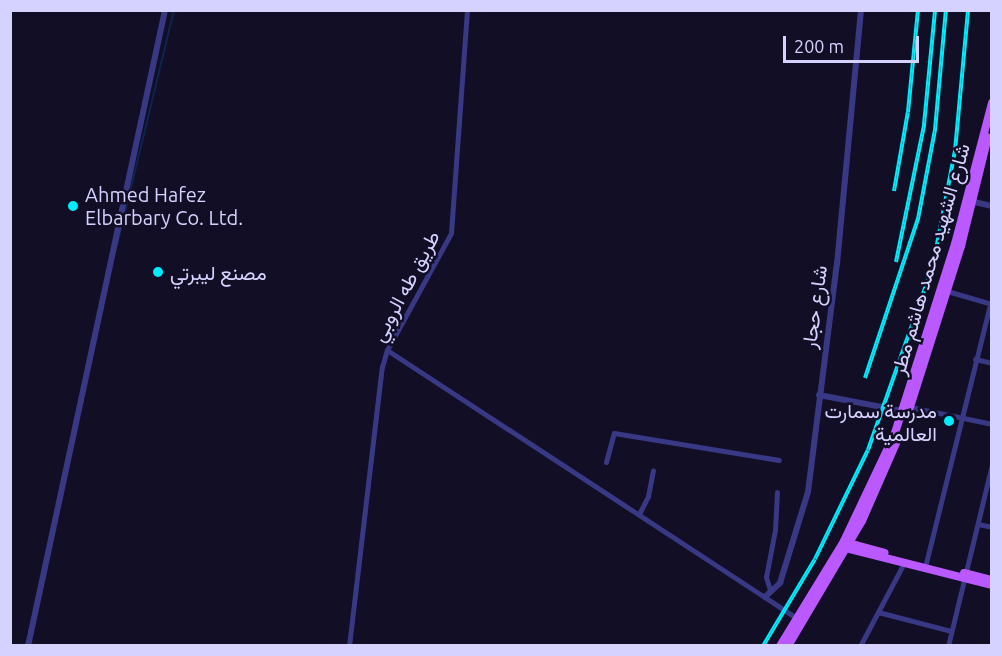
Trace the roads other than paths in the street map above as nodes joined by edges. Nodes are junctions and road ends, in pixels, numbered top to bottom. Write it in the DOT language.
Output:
graph roads {
  1 [pos="165,10"];
  2 [pos="467,10"];
  3 [pos="861,10"];
  4 [pos="992,103"];
  5 [pos="992,123"];
  6 [pos="988,156"];
  7 [pos="969,201"];
  8 [pos="992,206"];
  9 [pos="947,291"];
  10 [pos="991,304"];
  11 [pos="387,350"];
  12 [pos="975,359"];
  13 [pos="992,363"];
  14 [pos="819,395"];
  15 [pos="907,409"];
  16 [pos="964,419"];
  17 [pos="992,424"];
  18 [pos="779,459"];
  19 [pos="606,462"];
  20 [pos="992,464"];
  21 [pos="653,470"];
  22 [pos="989,488"];
  23 [pos="777,492"];
  24 [pos="639,514"];
  25 [pos="978,524"];
  26 [pos="992,527"];
  27 [pos="845,545"];
  28 [pos="904,563"];
  29 [pos="926,563"];
  30 [pos="965,576"];
  31 [pos="992,580"];
  32 [pos="992,585"];
  33 [pos="770,590"];
  34 [pos="765,597"];
  35 [pos="878,612"];
  36 [pos="797,618"];
  37 [pos="951,631"];
  38 [pos="28,645"];
  39 [pos="349,645"];
  40 [pos="780,645"];
  41 [pos="788,645"];
  42 [pos="860,645"];
  43 [pos="948,645"];
  1 -- 38 [label="street"];
  2 -- 11 [label="street, طريق طه الروبي"];
  3 -- 14 [label="street, شارع حجار"];
  4 -- 7 [label="main road, شارع الشهيد محمد هاشم مطر"];
  5 -- 6 [label="main road, شارع الشهيد محمد هاشم مطر"];
  6 -- 7 [label="main road, شارع الشهيد محمد هاشم مطر"];
  7 -- 8 [label="street"];
  7 -- 9 [label="main road, شارع الشهيد محمد هاشم مطر"];
  7 -- 15 [label="main road, شارع الشهيد محمد هاشم مطر"];
  9 -- 10 [label="street"];
  9 -- 15 [label="main road, شارع الشهيد محمد هاشم مطر"];
  10 -- 12 [label="street"];
  11 -- 24 [label="street"];
  11 -- 39 [label="street, طريق طه الروبي"];
  12 -- 13 [label="street"];
  12 -- 16 [label="street"];
  14 -- 15 [label="street"];
  14 -- 33 [label="street, شارع حجار"];
  15 -- 16 [label="street"];
  15 -- 27 [label="main road, شارع الشهيد محمد هاشم مطر"];
  16 -- 17 [label="street"];
  16 -- 29 [label="street"];
  18 -- 19 [label="street"];
  20 -- 22 [label="street"];
  21 -- 24 [label="street"];
  22 -- 25 [label="street"];
  23 -- 33 [label="street"];
  24 -- 34 [label="street"];
  25 -- 26 [label="street"];
  25 -- 30 [label="street"];
  27 -- 28 [label="main road"];
  27 -- 29 [label="main road"];
  27 -- 36 [label="main road, شارع الشهيد محمد هاشم مطر"];
  27 -- 41 [label="main road, شارع الشهيد محمد هاشم مطر"];
  28 -- 30 [label="main road"];
  28 -- 35 [label="street"];
  29 -- 30 [label="main road"];
  30 -- 31 [label="main road"];
  30 -- 32 [label="main road"];
  30 -- 37 [label="street"];
  33 -- 34 [label="street, شارع حجار"];
  34 -- 36 [label="street"];
  35 -- 37 [label="street"];
  35 -- 42 [label="street"];
  36 -- 40 [label="main road, شارع الشهيد محمد هاشم مطر"];
  37 -- 43 [label="street"];
}
